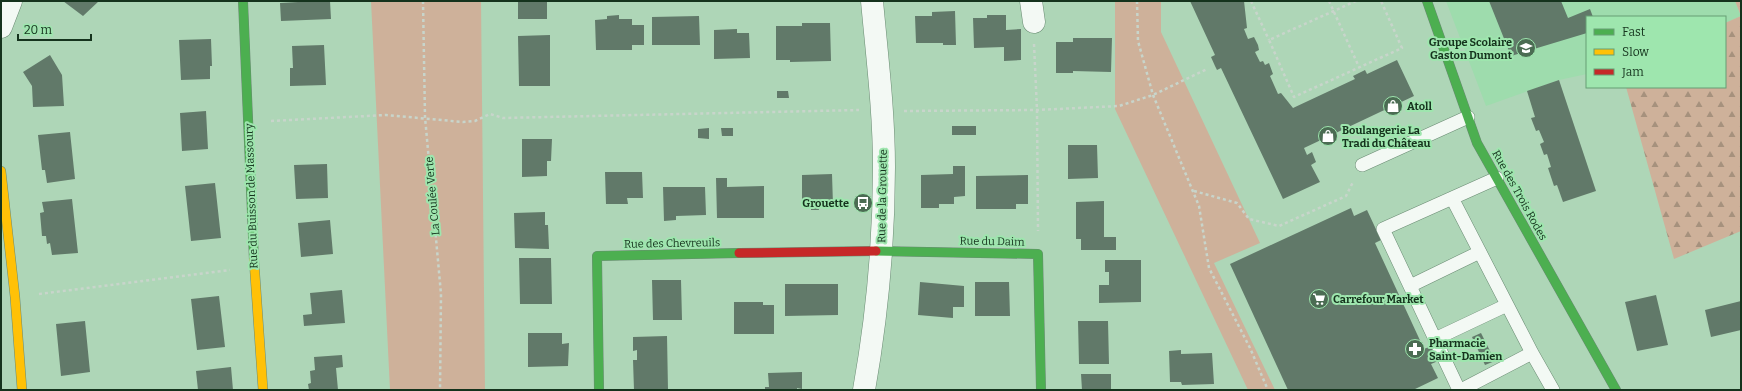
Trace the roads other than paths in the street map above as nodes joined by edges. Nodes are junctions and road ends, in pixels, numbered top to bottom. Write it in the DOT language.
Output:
graph roads {
  1 [pos="11,1"];
  2 [pos="243,1"];
  3 [pos="872,1"];
  4 [pos="1427,1"];
  5 [pos="1,27"];
  6 [pos="1468,116"];
  7 [pos="1362,165"];
  8 [pos="1,171"];
  9 [pos="1497,178"];
  10 [pos="1452,198"];
  11 [pos="880,252"];
  12 [pos="1480,252"];
  13 [pos="1410,286"];
  14 [pos="1507,305"];
  15 [pos="1435,339"];
  16 [pos="1532,353"];
  17 [pos="22,390"];
  18 [pos="263,390"];
  19 [pos="599,390"];
  20 [pos="864,390"];
  21 [pos="1041,390"];
  22 [pos="1460,390"];
  23 [pos="1553,390"];
  24 [pos="1616,390"];
  1 -- 5 [label="street"];
  2 -- 18 [label="street, Rue du Buisson de Massoury"];
  3 -- 11 [label="street, Rue de la Grouette"];
  4 -- 6 [label="street, Rue des Trois Rodes"];
  6 -- 7 [label="lane"];
  6 -- 9 [label="street, Rue des Trois Rodes"];
  8 -- 17 [label="street"];
  9 -- 10 [label="lane"];
  9 -- 24 [label="street, Rue des Trois Rodes"];
  10 -- 12 [label="lane"];
  10 -- 13 [label="lane"];
  11 -- 19 [label="street, Rue des Chevreuils"];
  11 -- 20 [label="street, Rue de la Grouette"];
  11 -- 21 [label="street, Rue du Daim"];
  12 -- 13 [label="lane"];
  12 -- 14 [label="lane"];
  13 -- 15 [label="lane"];
  14 -- 15 [label="lane"];
  14 -- 16 [label="lane"];
  15 -- 22 [label="lane"];
  16 -- 22 [label="lane"];
  16 -- 23 [label="lane"];
}
